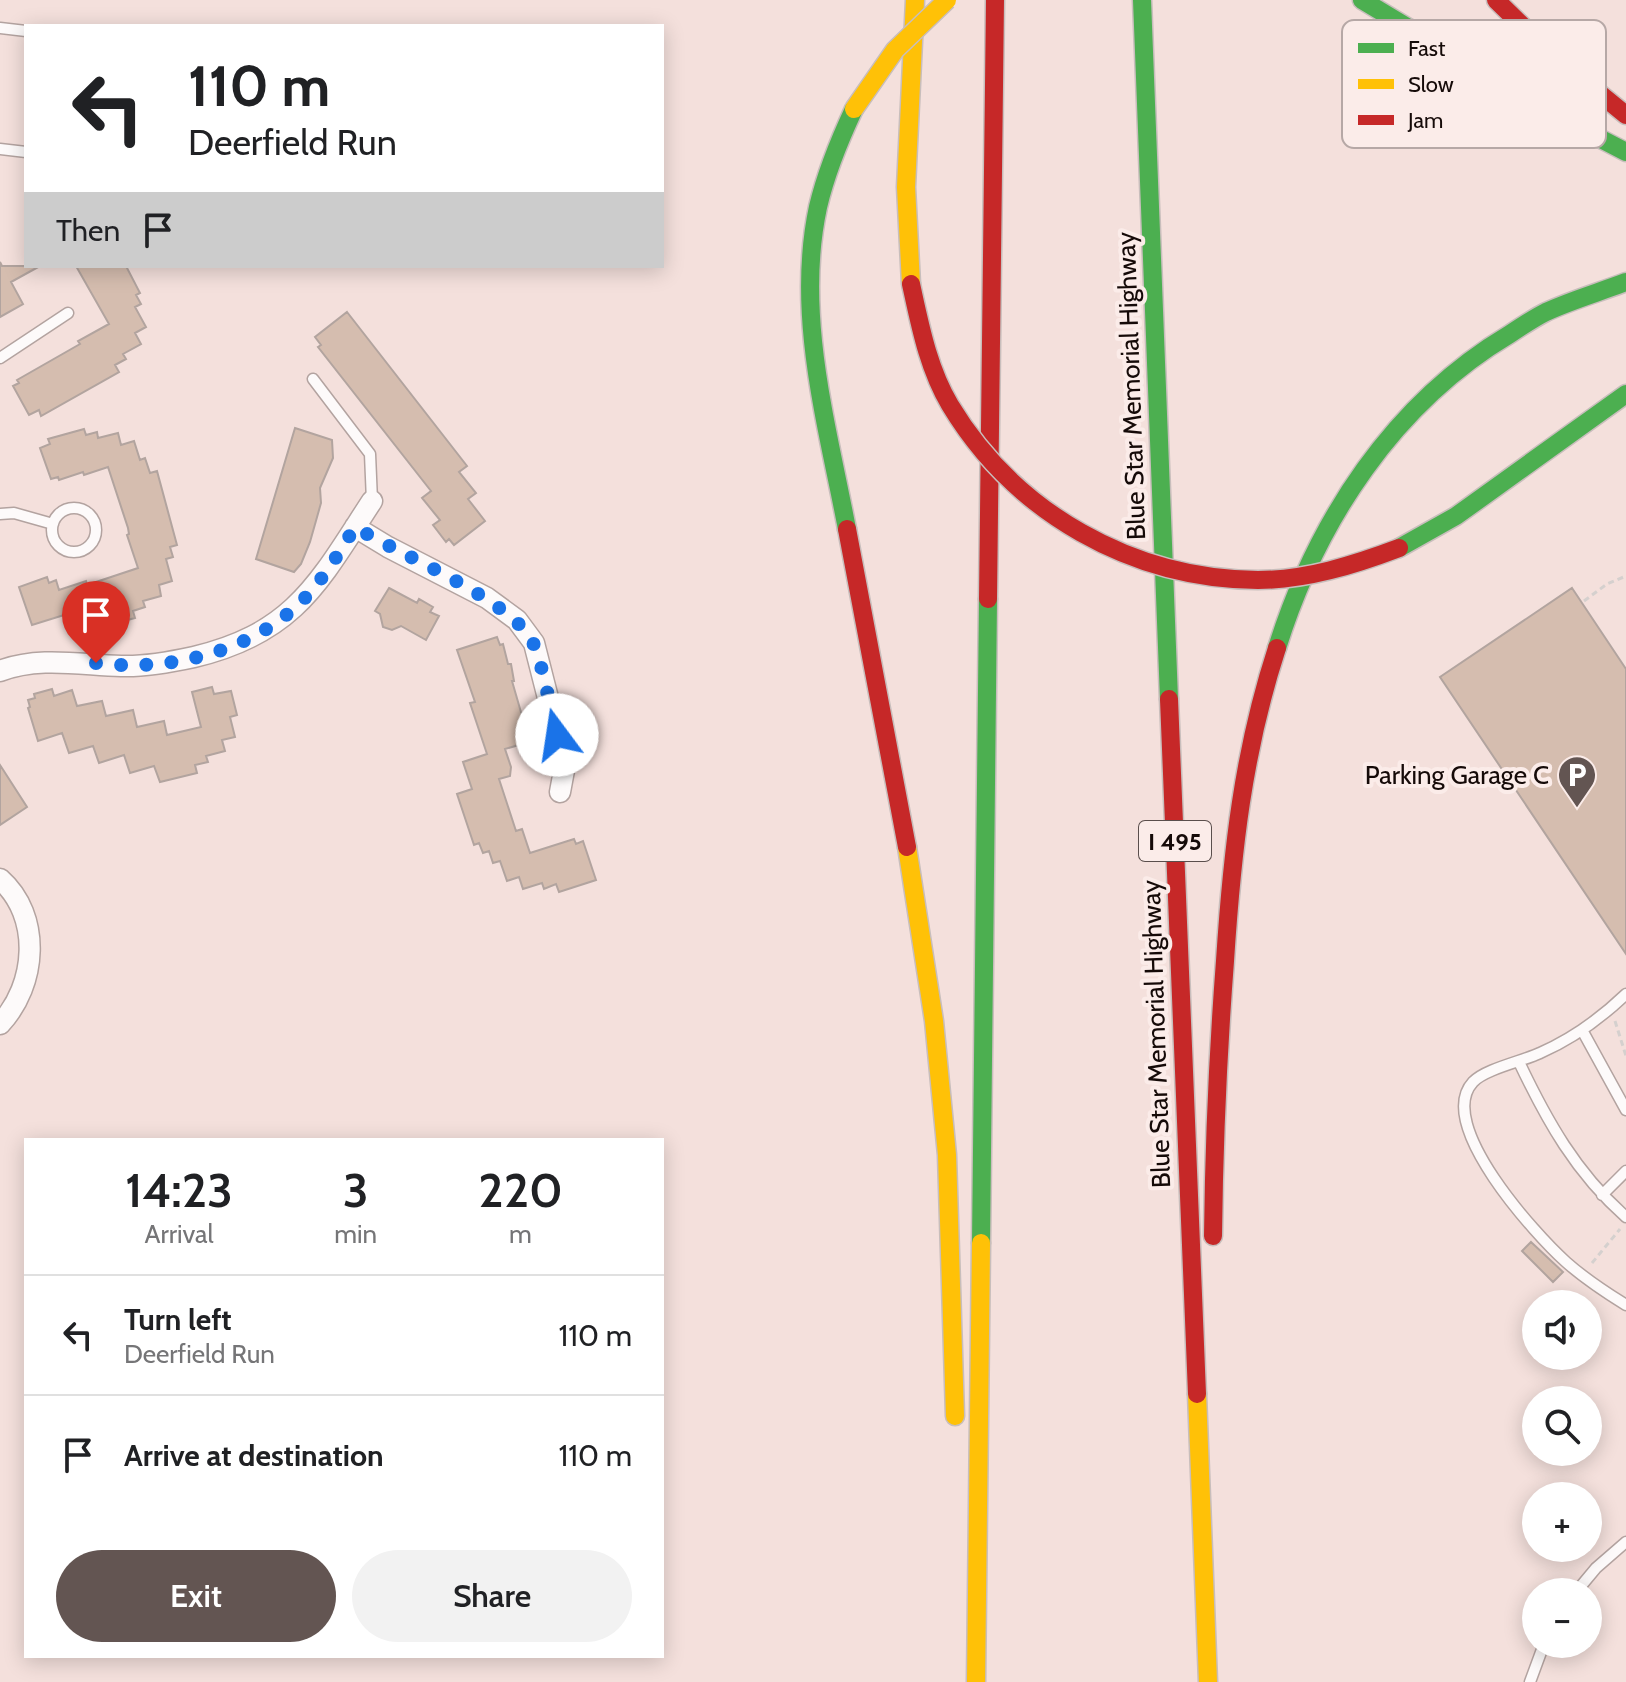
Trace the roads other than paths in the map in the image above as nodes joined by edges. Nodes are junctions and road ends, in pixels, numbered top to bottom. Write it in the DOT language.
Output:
graph roads {
  1 [pos="915,0"];
  2 [pos="947,0"];
  3 [pos="995,0"];
  4 [pos="1142,0"];
  5 [pos="1362,0"];
  6 [pos="1496,0"];
  7 [pos="1395,20"];
  8 [pos="1516,20"];
  9 [pos="0,28"];
  10 [pos="24,31"];
  11 [pos="1606,99"];
  12 [pos="1626,115"];
  13 [pos="1606,142"];
  14 [pos="0,149"];
  15 [pos="24,152"];
  16 [pos="1626,152"];
  17 [pos="1626,282"];
  18 [pos="68,313"];
  19 [pos="0,358"];
  20 [pos="313,379"];
  21 [pos="1626,394"];
  22 [pos="372,501"];
  23 [pos="0,514"];
  24 [pos="53,524"];
  25 [pos="355,527"];
  26 [pos="1,663"];
  27 [pos="560,792"];
  28 [pos="0,879"];
  29 [pos="1626,994"];
  30 [pos="0,1024"];
  31 [pos="1582,1030"];
  32 [pos="1519,1062"];
  33 [pos="1626,1110"];
  34 [pos="1626,1171"];
  35 [pos="1602,1195"];
  36 [pos="1626,1219"];
  37 [pos="1213,1262"];
  38 [pos="1626,1305"];
  39 [pos="1213,1324"];
  40 [pos="956,1432"];
  41 [pos="1626,1542"];
  42 [pos="959,1565"];
  43 [pos="1588,1578"];
  44 [pos="1539,1658"];
  45 [pos="964,1682"];
  46 [pos="976,1682"];
  47 [pos="1209,1682"];
  48 [pos="1530,1682"];
  1 -- 21 [label="highway, bridge"];
  2 -- 40 [label="highway, bridge"];
  3 -- 46 [label="highway"];
  4 -- 47 [label="highway, Blue Star Memorial Highway / I 495"];
  5 -- 7 [label="highway"];
  6 -- 8 [label="highway"];
  9 -- 10 [label="lane"];
  11 -- 12 [label="highway"];
  13 -- 16 [label="highway"];
  14 -- 15 [label="lane"];
  17 -- 37 [label="highway"];
  18 -- 19 [label="lane"];
  20 -- 22 [label="lane"];
  22 -- 25 [label="street"];
  23 -- 24 [label="lane"];
  24 -- 24 [label="lane"];
  25 -- 26 [label="street"];
  25 -- 27 [label="street"];
  28 -- 30 [label="street"];
  29 -- 31 [label="lane"];
  31 -- 32 [label="lane"];
  31 -- 33 [label="lane"];
  32 -- 35 [label="lane"];
  32 -- 38 [label="lane"];
  34 -- 35 [label="lane"];
  35 -- 36 [label="lane"];
  39 -- 47 [label="highway"];
  41 -- 43 [label="lane"];
  42 -- 45 [label="highway"];
  44 -- 48 [label="lane"];
}
